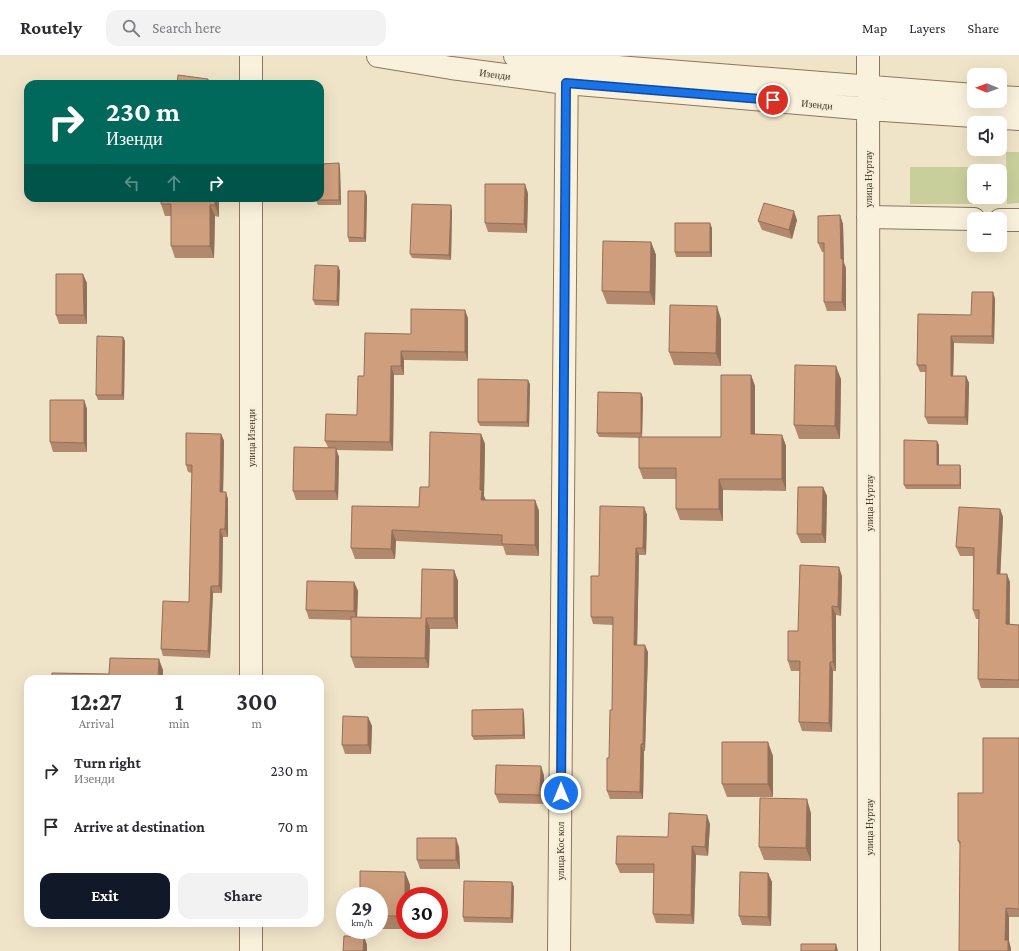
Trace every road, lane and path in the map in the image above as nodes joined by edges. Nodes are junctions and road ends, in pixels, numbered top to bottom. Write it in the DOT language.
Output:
graph roads {
  1 [pos="251,56"];
  2 [pos="378,56"];
  3 [pos="515,56"];
  4 [pos="868,56"];
  5 [pos="567,67"];
  6 [pos="251,80"];
  7 [pos="868,87"];
  8 [pos="967,94"];
  9 [pos="1007,97"];
  10 [pos="1019,98"];
  11 [pos="868,109"];
  12 [pos="1019,119"];
  13 [pos="251,202"];
  14 [pos="868,217"];
  15 [pos="967,219"];
  16 [pos="1007,220"];
  17 [pos="1019,220"];
  18 [pos="251,675"];
  19 [pos="251,927"];
  20 [pos="251,951"];
  21 [pos="559,951"];
  22 [pos="870,951"];
  1 -- 6 [label="street"];
  2 -- 5 [label="street, Изенди"];
  3 -- 5 [label="street, Изенди"];
  4 -- 7 [label="street, улица Нуртау"];
  5 -- 7 [label="street, Изенди"];
  5 -- 11 [label="street, Изенди"];
  5 -- 21 [label="street, улица Кос кол"];
  7 -- 8 [label="street, Изенди"];
  7 -- 11 [label="street, улица Нуртау"];
  9 -- 10 [label="street"];
  11 -- 12 [label="street, Изенди"];
  11 -- 14 [label="street, улица Нуртау"];
  13 -- 18 [label="street, улица Изенди"];
  14 -- 15 [label="street"];
  14 -- 22 [label="street, улица Нуртау"];
  16 -- 17 [label="street"];
  19 -- 20 [label="street"];
}
